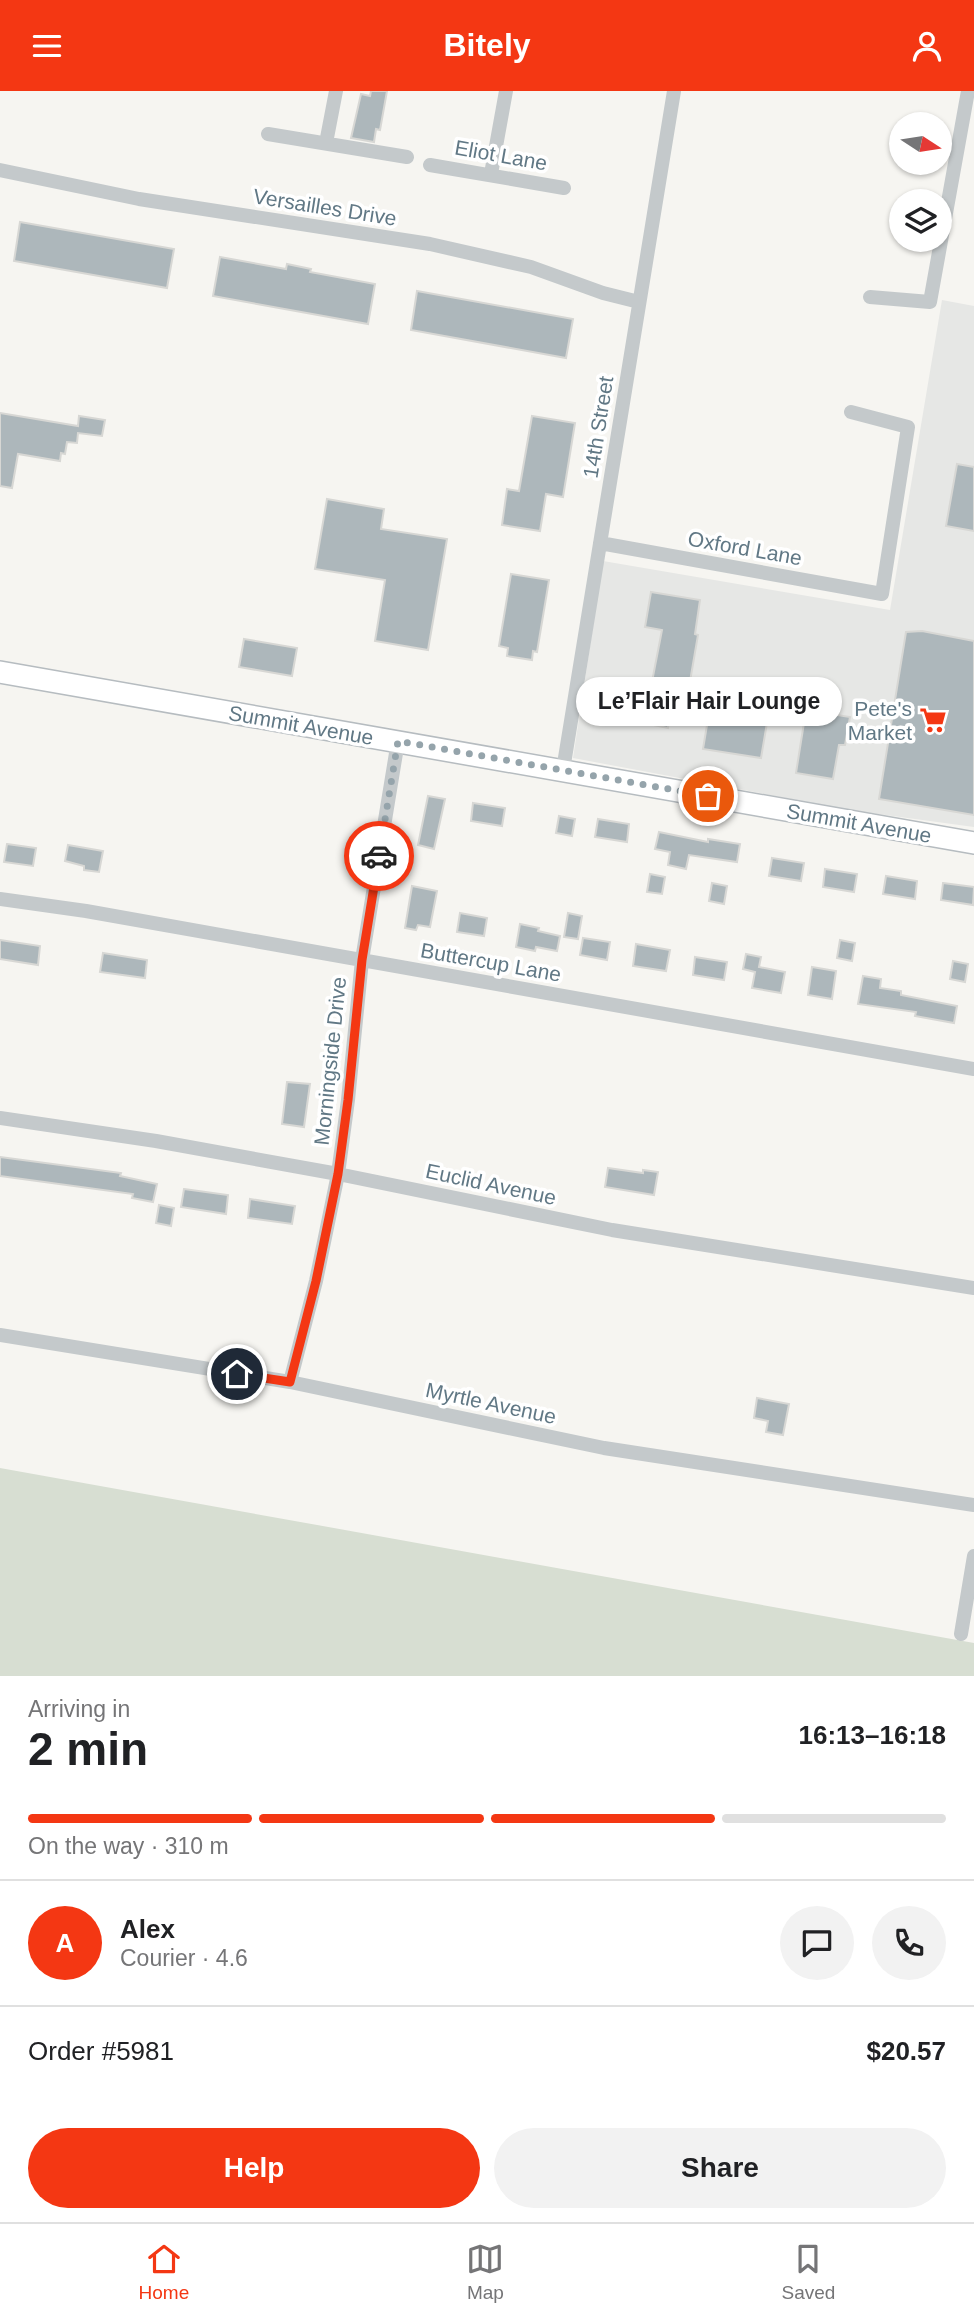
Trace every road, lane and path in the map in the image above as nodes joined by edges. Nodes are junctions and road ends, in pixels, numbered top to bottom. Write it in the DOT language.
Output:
graph roads {
  1 [pos="336,91"];
  2 [pos="506,91"];
  3 [pos="674,91"];
  4 [pos="968,91"];
  5 [pos="268,134"];
  6 [pos="326,143"];
  7 [pos="407,157"];
  8 [pos="430,165"];
  9 [pos="0,170"];
  10 [pos="491,174"];
  11 [pos="564,188"];
  12 [pos="870,297"];
  13 [pos="639,302"];
  14 [pos="851,412"];
  15 [pos="600,543"];
  16 [pos="0,672"];
  17 [pos="398,741"];
  18 [pos="564,770"];
  19 [pos="974,843"];
  20 [pos="0,899"];
  21 [pos="362,960"];
  22 [pos="974,1069"];
  23 [pos="0,1118"];
  24 [pos="338,1174"];
  25 [pos="974,1288"];
  26 [pos="0,1335"];
  27 [pos="290,1382"];
  28 [pos="974,1505"];
  29 [pos="974,1556"];
  30 [pos="961,1634"];
  1 -- 6 [label="street"];
  2 -- 10 [label="street"];
  3 -- 13 [label="street, 14th Street"];
  4 -- 12 [label="street"];
  5 -- 6 [label="street"];
  6 -- 7 [label="street"];
  8 -- 10 [label="street, Eliot Lane"];
  9 -- 13 [label="street, Versailles Drive"];
  10 -- 11 [label="street, Eliot Lane"];
  13 -- 15 [label="street, 14th Street"];
  14 -- 15 [label="street, Oxford Lane"];
  15 -- 18 [label="street, 14th Street"];
  16 -- 17 [label="main road, Summit Avenue"];
  17 -- 18 [label="main road, Summit Avenue"];
  17 -- 21 [label="street, Morningside Drive"];
  18 -- 19 [label="main road, Summit Avenue"];
  20 -- 21 [label="street, Buttercup Lane"];
  21 -- 22 [label="street, Buttercup Lane"];
  21 -- 24 [label="street, Morningside Drive"];
  23 -- 24 [label="street, Euclid Avenue"];
  24 -- 25 [label="street, Euclid Avenue"];
  24 -- 27 [label="street, Morningside Drive"];
  26 -- 27 [label="street, Myrtle Avenue"];
  27 -- 28 [label="street, Myrtle Avenue"];
  29 -- 30 [label="street"];
}
